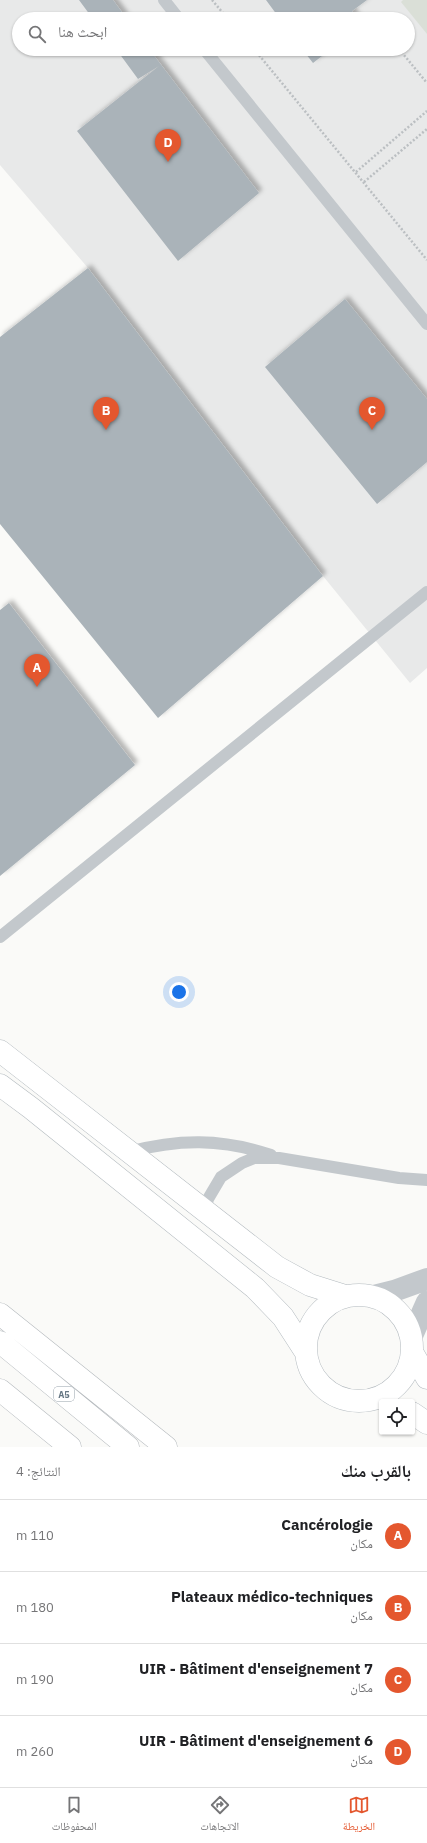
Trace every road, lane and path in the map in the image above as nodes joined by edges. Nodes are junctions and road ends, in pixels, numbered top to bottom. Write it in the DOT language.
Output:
graph roads {
  1 [pos="164,0"];
  2 [pos="212,0"];
  3 [pos="173,12"];
  4 [pos="222,12"];
  5 [pos="210,56"];
  6 [pos="260,56"];
  7 [pos="405,56"];
  8 [pos="427,83"];
  9 [pos="427,111"];
  10 [pos="427,129"];
  11 [pos="356,172"];
  12 [pos="364,182"];
  13 [pos="427,260"];
  14 [pos="427,324"];
  15 [pos="427,592"];
  16 [pos="0,937"];
  17 [pos="0,1051"];
  18 [pos="0,1085"];
  19 [pos="128,1152"];
  20 [pos="279,1158"];
  21 [pos="427,1180"];
  22 [pos="205,1212"];
  23 [pos="427,1279"];
  24 [pos="345,1296"];
  25 [pos="374,1296"];
  26 [pos="427,1302"];
  27 [pos="0,1314"];
  28 [pos="0,1342"];
  29 [pos="412,1345"];
  30 [pos="305,1351"];
  31 [pos="427,1378"];
  32 [pos="0,1390"];
  33 [pos="385,1399"];
  34 [pos="379,1400"];
  35 [pos="415,1415"];
  36 [pos="427,1423"];
  37 [pos="70,1447"];
  38 [pos="128,1447"];
  39 [pos="166,1447"];
  1 -- 3 [label="lane"];
  2 -- 4 [label="path"];
  5 -- 14 [label="lane"];
  6 -- 11 [label="path"];
  7 -- 8 [label="path"];
  9 -- 11 [label="path"];
  10 -- 12 [label="path"];
  11 -- 12 [label="path"];
  12 -- 13 [label="path"];
  15 -- 16 [label="lane"];
  17 -- 19 [label="main road"];
  18 -- 30 [label="main road"];
  19 -- 20 [label="lane"];
  19 -- 22 [label="main road"];
  20 -- 21 [label="lane"];
  20 -- 22 [label="lane"];
  22 -- 24 [label="main road"];
  23 -- 25 [label="street"];
  24 -- 25 [label="main road"];
  24 -- 30 [label="main road"];
  25 -- 29 [label="main road"];
  26 -- 29 [label="street"];
  27 -- 39 [label="main road"];
  28 -- 38 [label="main road, A5"];
  29 -- 31 [label="main road"];
  29 -- 33 [label="main road"];
  30 -- 34 [label="main road"];
  32 -- 37 [label="main road"];
  35 -- 36 [label="main road"];
}
